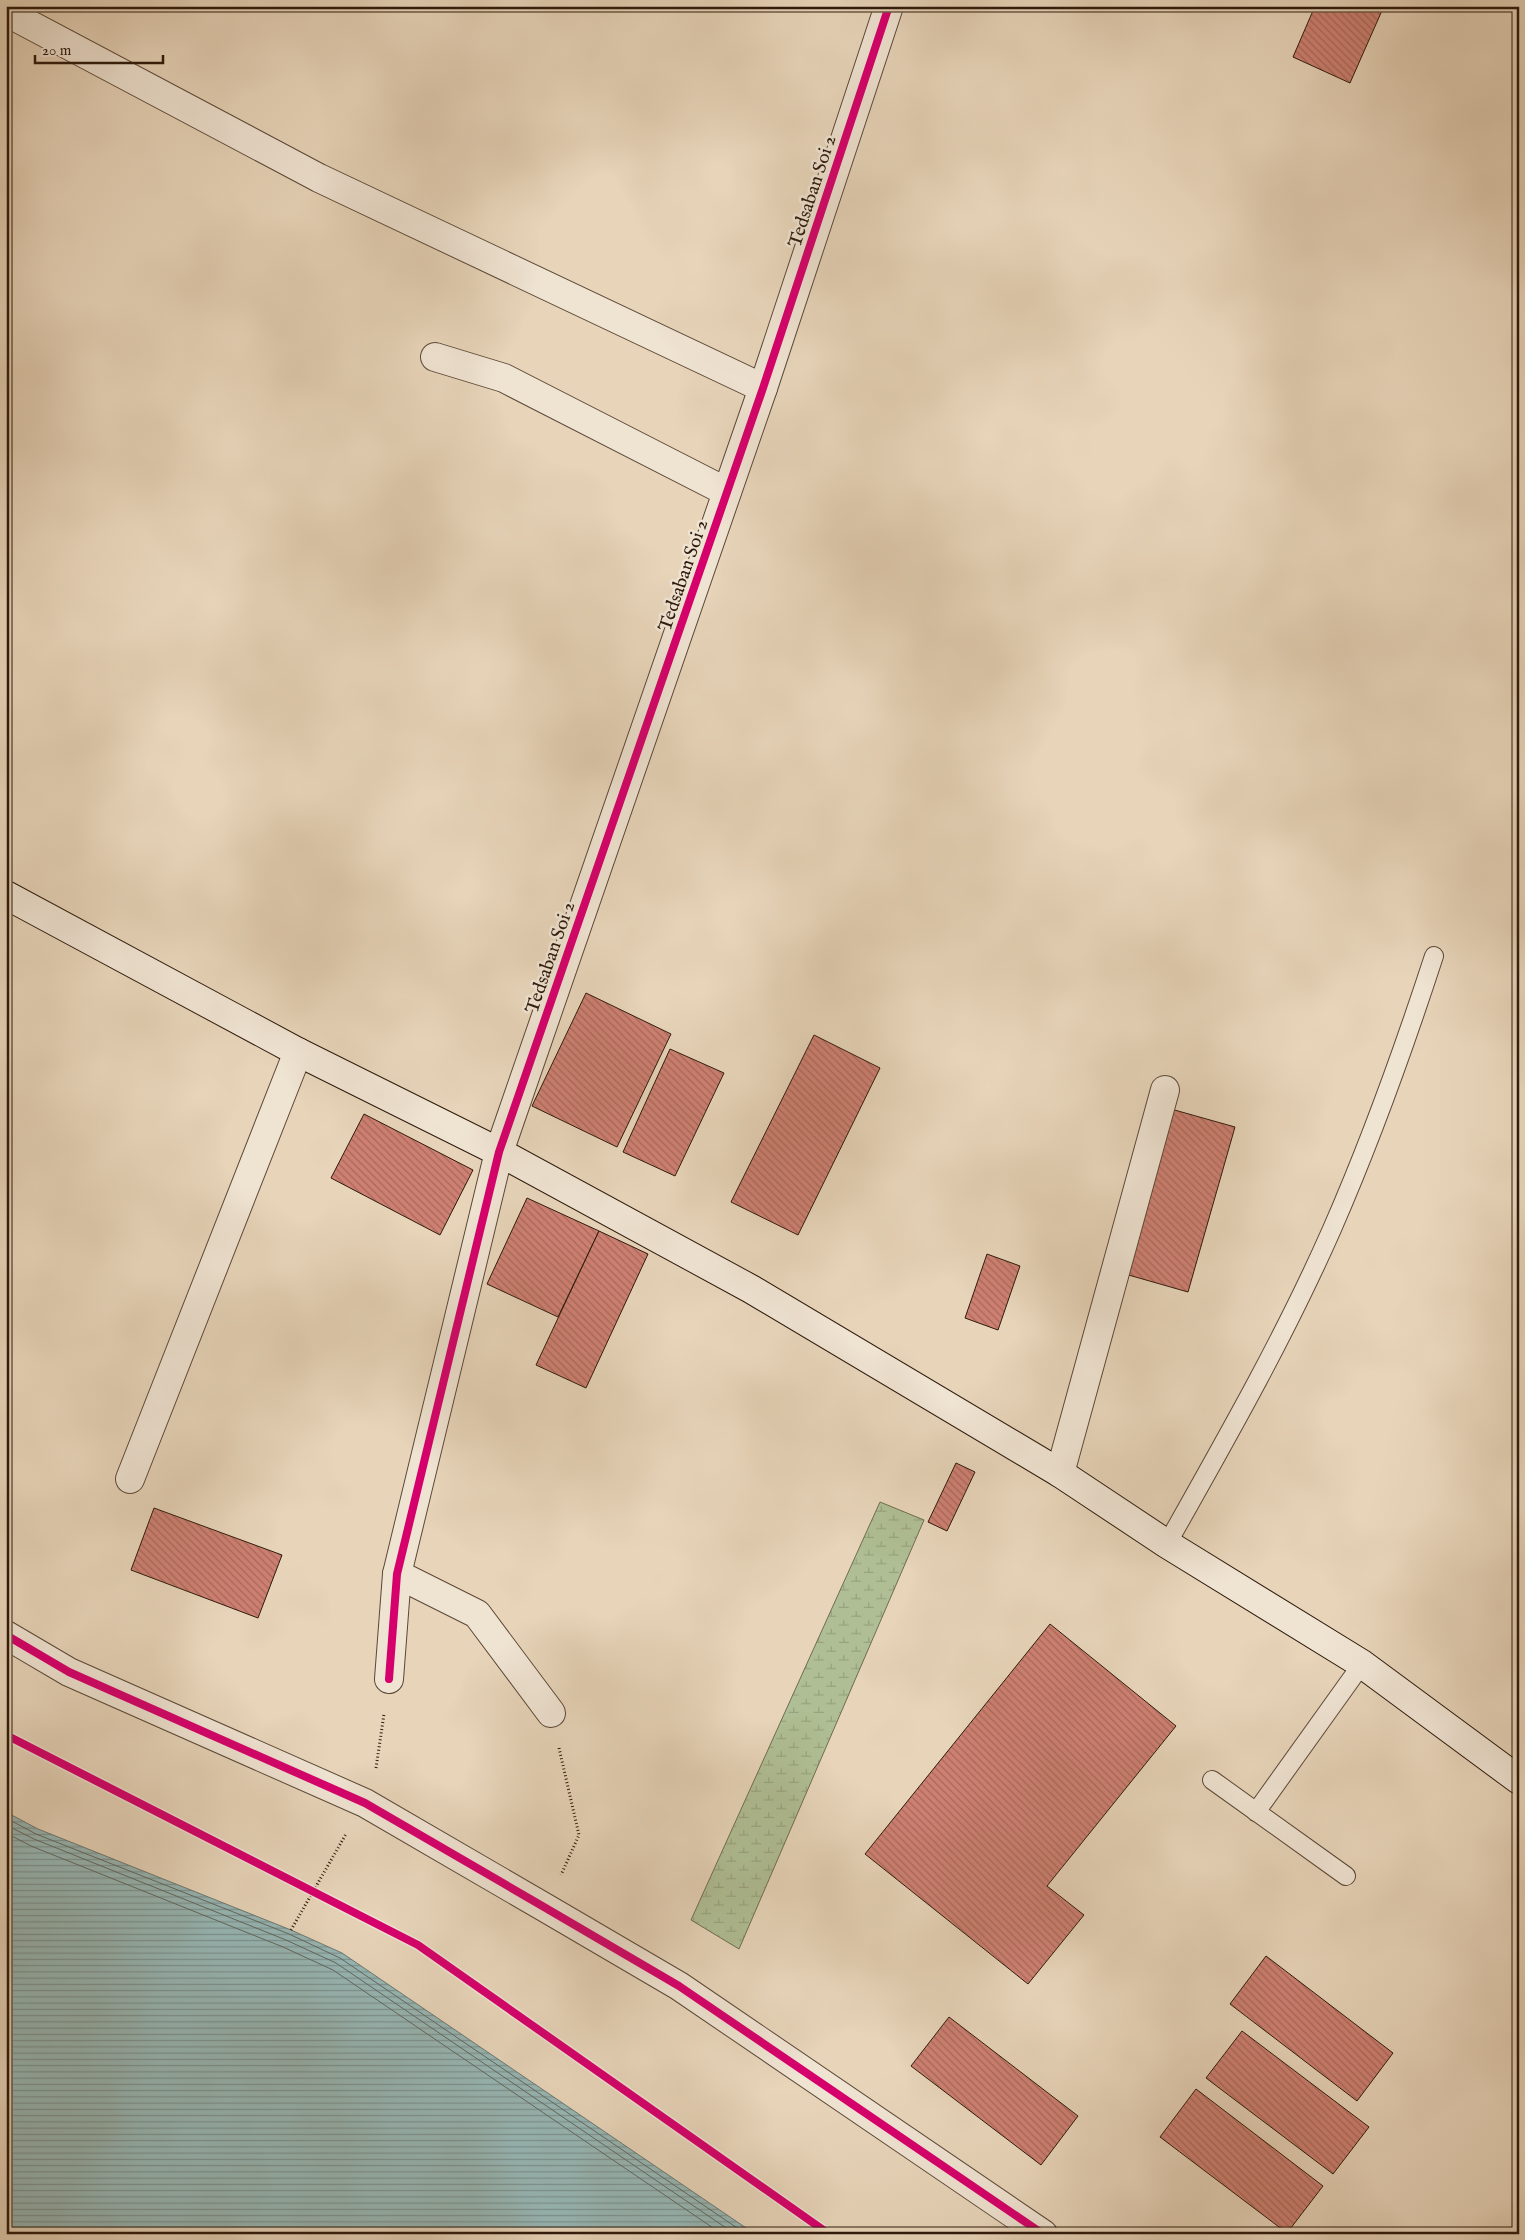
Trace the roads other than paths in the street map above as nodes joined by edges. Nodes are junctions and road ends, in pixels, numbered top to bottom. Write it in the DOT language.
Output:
graph roads {
  1 [pos="890,6"];
  2 [pos="6,12"];
  3 [pos="435,358"];
  4 [pos="764,388"];
  5 [pos="727,492"];
  6 [pos="6,895"];
  7 [pos="1434,956"];
  8 [pos="298,1052"];
  9 [pos="1165,1090"];
  10 [pos="499,1152"];
  11 [pos="1060,1473"];
  12 [pos="130,1480"];
  13 [pos="1167,1544"];
  14 [pos="397,1574"];
  15 [pos="6,1635"];
  16 [pos="1362,1664"];
  17 [pos="388,1679"];
  18 [pos="551,1713"];
  19 [pos="1212,1780"];
  20 [pos="1519,1780"];
  21 [pos="1256,1812"];
  22 [pos="1346,1876"];
  23 [pos="1043,2234"];
  1 -- 4 [label="street, Tedsaban Soi 2"];
  2 -- 4 [label="street"];
  3 -- 5 [label="street"];
  4 -- 5 [label="street, Tedsaban Soi 2"];
  5 -- 10 [label="street, Tedsaban Soi 2"];
  6 -- 8 [label="street"];
  7 -- 13 [label="lane"];
  8 -- 10 [label="street"];
  8 -- 12 [label="street"];
  9 -- 11 [label="street"];
  10 -- 11 [label="street"];
  10 -- 14 [label="street, Tedsaban Soi 2"];
  11 -- 13 [label="street"];
  13 -- 16 [label="street"];
  14 -- 17 [label="street, Tedsaban Soi 2"];
  14 -- 18 [label="street"];
  15 -- 23 [label="street"];
  16 -- 20 [label="street"];
  16 -- 21 [label="lane"];
  19 -- 21 [label="lane"];
  21 -- 22 [label="lane"];
}
